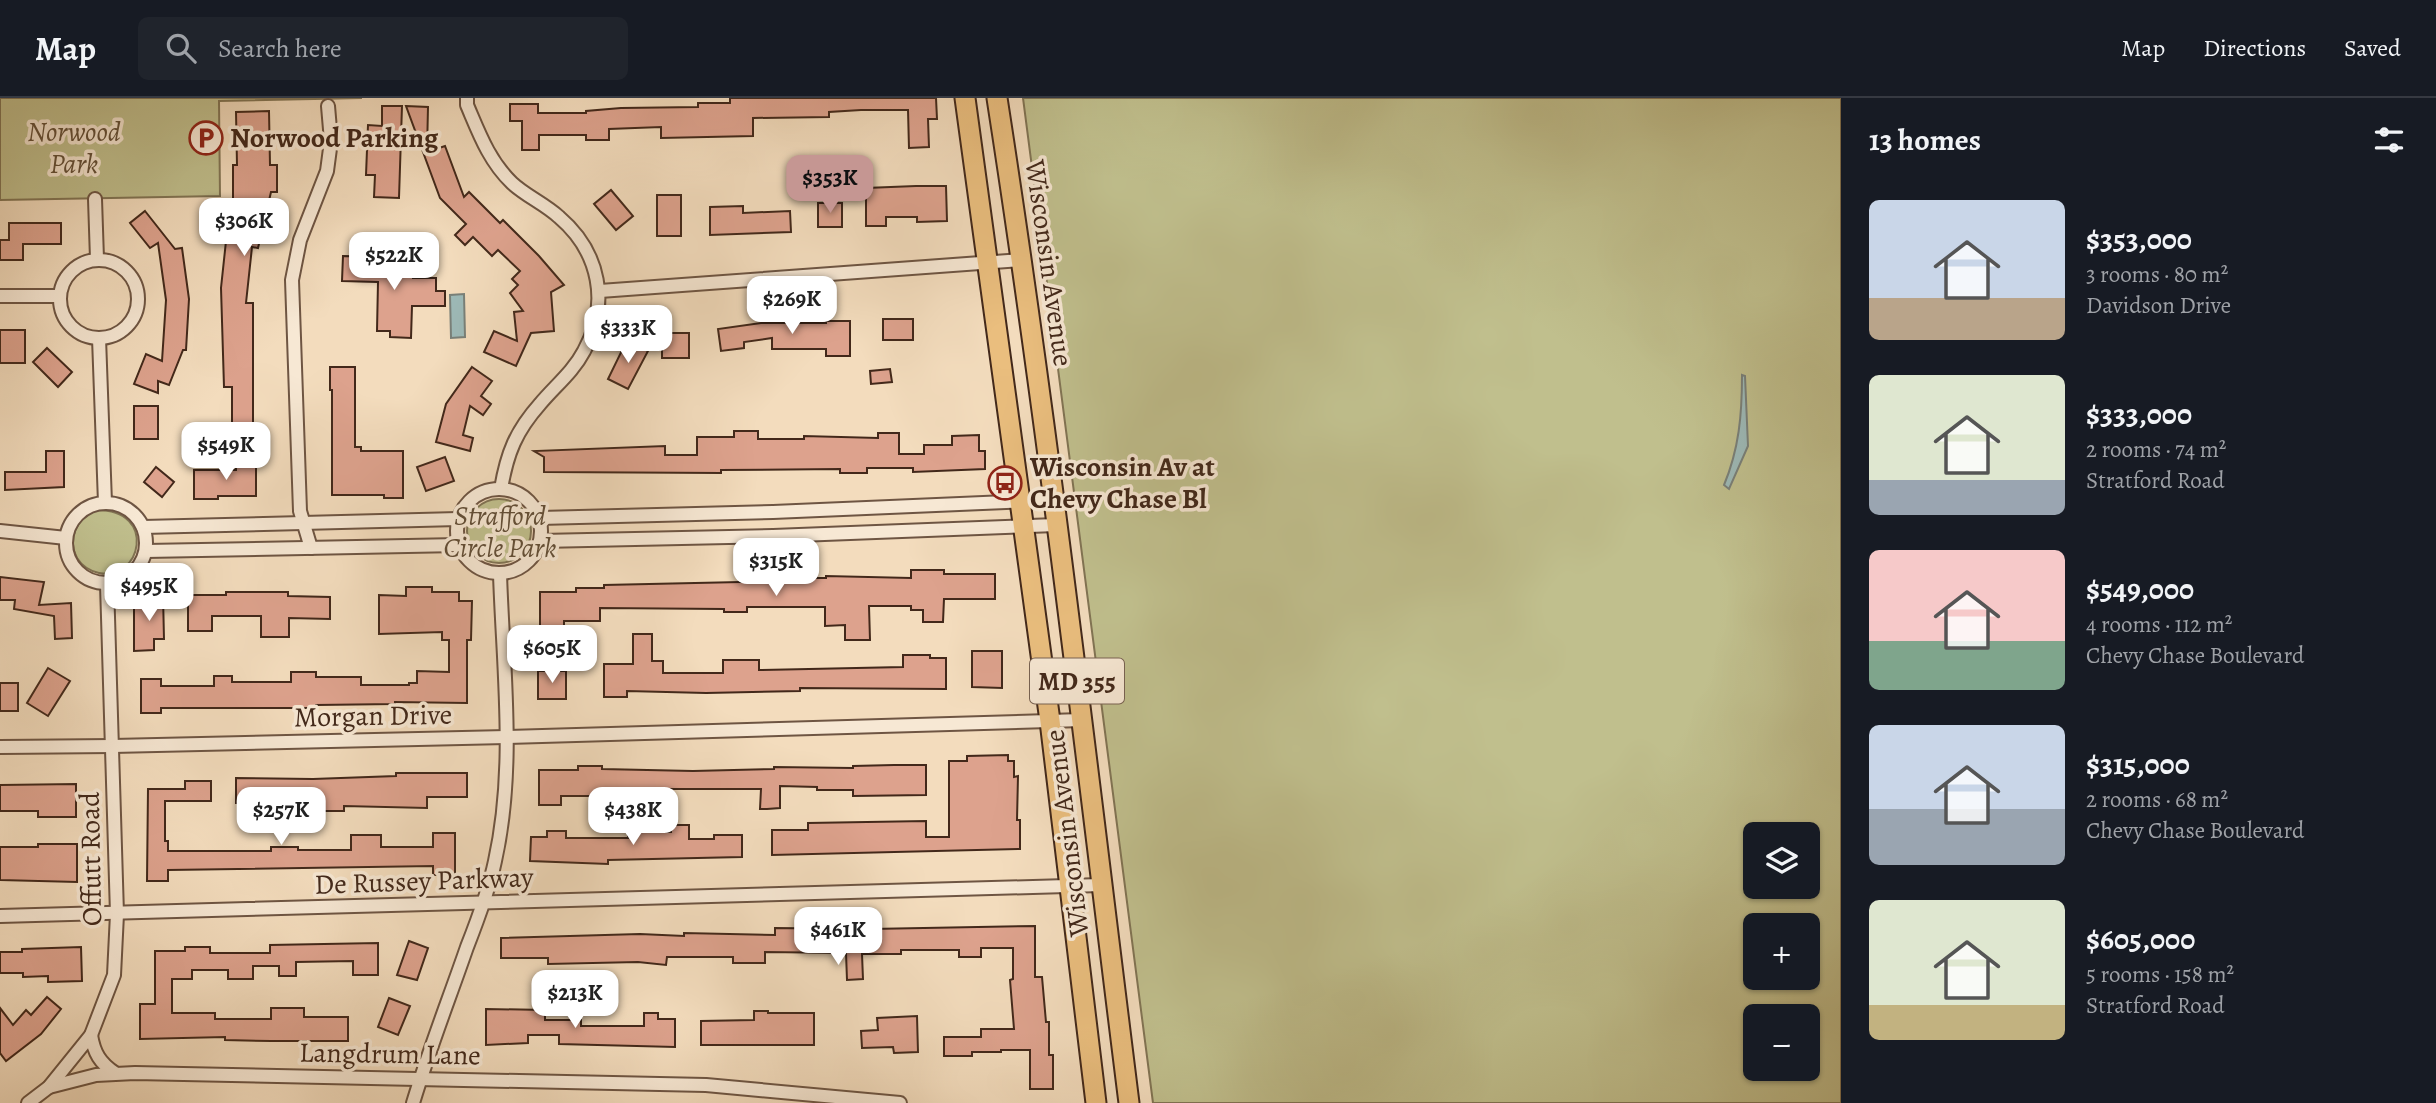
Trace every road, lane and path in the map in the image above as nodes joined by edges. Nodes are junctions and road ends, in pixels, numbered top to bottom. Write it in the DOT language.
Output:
graph roads {
  1 [pos="467,98"];
  2 [pos="965,98"];
  3 [pos="997,98"];
  4 [pos="328,106"];
  5 [pos="95,198"];
  6 [pos="96,238"];
  7 [pos="97,259"];
  8 [pos="1021,260"];
  9 [pos="114,262"];
  10 [pos="989,262"];
  11 [pos="600,291"];
  12 [pos="0,296"];
  13 [pos="60,296"];
  14 [pos="99,338"];
  15 [pos="501,489"];
  16 [pos="1052,500"];
  17 [pos="1020,501"];
  18 [pos="105,503"];
  19 [pos="773,512"];
  20 [pos="540,518"];
  21 [pos="458,519"];
  22 [pos="304,524"];
  23 [pos="1056,525"];
  24 [pos="143,527"];
  25 [pos="1023,527"];
  26 [pos="0,531"];
  27 [pos="773,536"];
  28 [pos="66,538"];
  29 [pos="541,541"];
  30 [pos="459,545"];
  31 [pos="311,548"];
  32 [pos="146,551"];
  33 [pos="500,573"];
  34 [pos="107,584"];
  35 [pos="1082,720"];
  36 [pos="1050,721"];
  37 [pos="506,737"];
  38 [pos="113,746"];
  39 [pos="0,747"];
  40 [pos="1101,885"];
  41 [pos="1069,887"];
  42 [pos="483,903"];
  43 [pos="117,914"];
  44 [pos="0,916"];
  45 [pos="91,1035"];
  46 [pos="115,1073"];
  47 [pos="420,1079"];
  48 [pos="49,1087"];
  49 [pos="27,1103"];
  50 [pos="413,1103"];
  51 [pos="900,1103"];
  52 [pos="1096,1103"];
  53 [pos="1129,1103"];
  1 -- 11 [label="street"];
  2 -- 10 [label="main road, Wisconsin Avenue / MD 355"];
  3 -- 8 [label="main road, Wisconsin Avenue / MD 355"];
  4 -- 22 [label="street"];
  5 -- 6 [label="street"];
  6 -- 7 [label="street"];
  6 -- 9 [label="street"];
  7 -- 9 [label="street"];
  7 -- 13 [label="street"];
  8 -- 10 [label="street"];
  8 -- 16 [label="main road, Wisconsin Avenue / MD 355"];
  9 -- 14 [label="street"];
  10 -- 11 [label="street"];
  10 -- 17 [label="main road, Wisconsin Avenue / MD 355"];
  11 -- 15 [label="street"];
  12 -- 13 [label="street"];
  13 -- 14 [label="street"];
  14 -- 18 [label="street"];
  15 -- 20 [label="street"];
  15 -- 21 [label="street"];
  16 -- 17 [label="street"];
  16 -- 23 [label="main road, Wisconsin Avenue / MD 355"];
  17 -- 19 [label="street"];
  17 -- 25 [label="main road, Wisconsin Avenue / MD 355"];
  18 -- 24 [label="street"];
  18 -- 28 [label="street"];
  19 -- 20 [label="street"];
  19 -- 27 [label="street"];
  20 -- 29 [label="street"];
  21 -- 22 [label="street"];
  21 -- 30 [label="street"];
  22 -- 24 [label="street"];
  22 -- 31 [label="street"];
  23 -- 25 [label="street"];
  23 -- 35 [label="main road, Wisconsin Avenue / MD 355"];
  24 -- 32 [label="street"];
  25 -- 27 [label="street"];
  25 -- 36 [label="main road, Wisconsin Avenue / MD 355"];
  26 -- 28 [label="street"];
  27 -- 29 [label="street"];
  28 -- 34 [label="street"];
  29 -- 33 [label="street"];
  30 -- 31 [label="street"];
  30 -- 33 [label="street"];
  31 -- 32 [label="street"];
  32 -- 34 [label="street"];
  33 -- 37 [label="street"];
  34 -- 38 [label="street, Offutt Road"];
  35 -- 36 [label="street, Morgan Drive"];
  35 -- 40 [label="main road, Wisconsin Avenue / MD 355"];
  36 -- 37 [label="street, Morgan Drive"];
  36 -- 41 [label="main road, Wisconsin Avenue / MD 355"];
  37 -- 38 [label="street, Morgan Drive"];
  37 -- 42 [label="street"];
  38 -- 39 [label="street, Morgan Drive"];
  38 -- 43 [label="street, Offutt Road"];
  40 -- 41 [label="street, De Russey Parkway"];
  40 -- 53 [label="main road, Wisconsin Avenue / MD 355"];
  41 -- 42 [label="street, De Russey Parkway"];
  41 -- 52 [label="main road, Wisconsin Avenue / MD 355"];
  42 -- 43 [label="street, De Russey Parkway"];
  42 -- 47 [label="street"];
  43 -- 44 [label="street, De Russey Parkway"];
  43 -- 45 [label="street, Offutt Road"];
  45 -- 46 [label="street"];
  45 -- 48 [label="street, Offutt Road"];
  46 -- 47 [label="street, Langdrum Lane"];
  46 -- 48 [label="street, Langdrum Lane"];
  47 -- 50 [label="street"];
  47 -- 51 [label="street, Langdrum Lane"];
  48 -- 49 [label="street, Offutt Road"];
}
